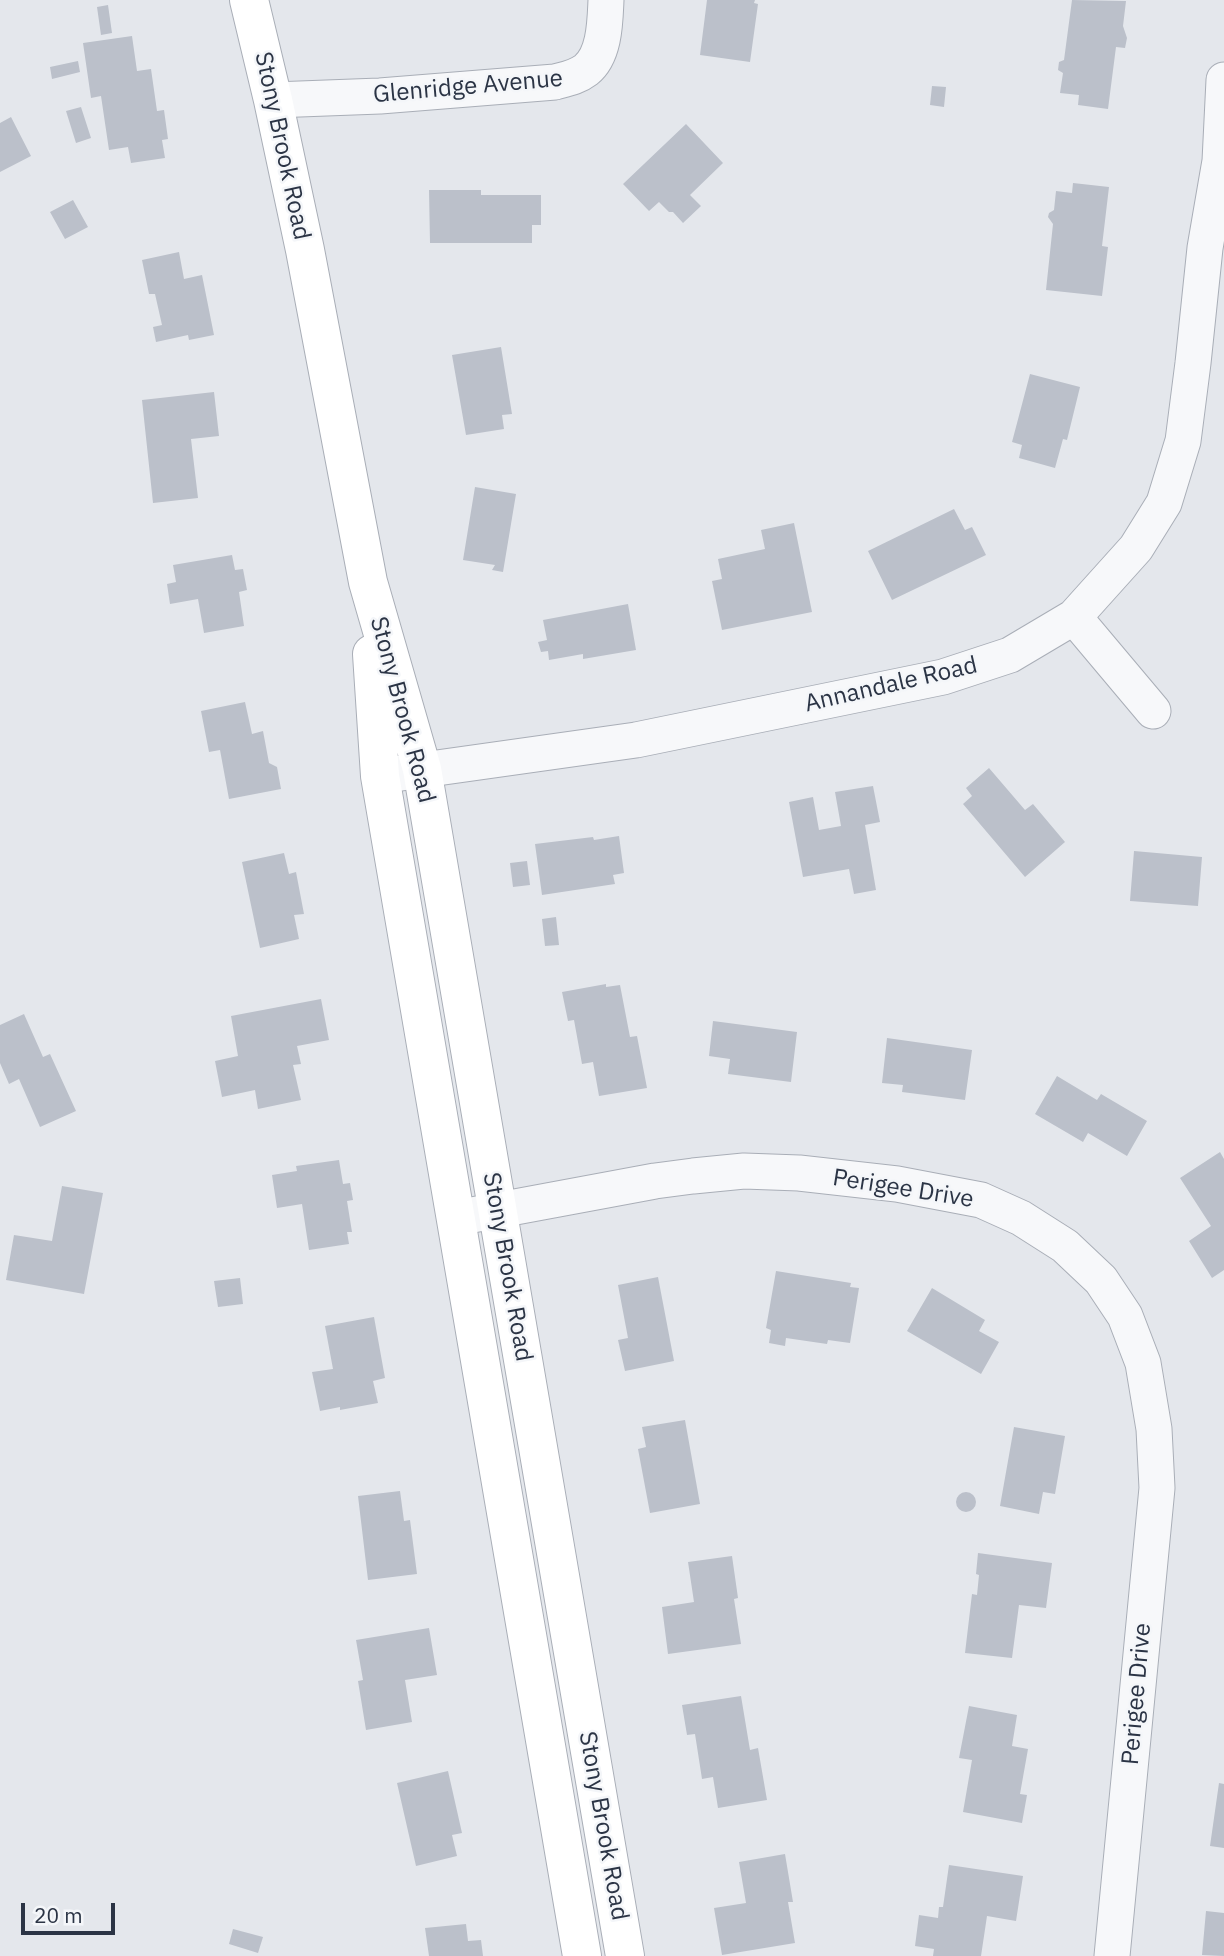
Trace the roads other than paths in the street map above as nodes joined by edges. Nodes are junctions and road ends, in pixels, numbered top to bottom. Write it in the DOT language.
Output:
graph roads {
  1 [pos="250,0"];
  2 [pos="606,0"];
  3 [pos="1224,88"];
  4 [pos="273,100"];
  5 [pos="368,582"];
  6 [pos="1074,617"];
  7 [pos="1153,711"];
  8 [pos="422,769"];
  9 [pos="380,776"];
  10 [pos="497,1210"];
  11 [pos="456,1218"];
  12 [pos="612,1879"];
  13 [pos="570,1886"];
  14 [pos="582,1956"];
  15 [pos="625,1956"];
  16 [pos="1112,1956"];
  1 -- 4 [label="main road, Stony Brook Road"];
  2 -- 4 [label="street, Glenridge Avenue"];
  3 -- 6 [label="street, Annandale Road"];
  4 -- 5 [label="main road, Stony Brook Road"];
  5 -- 8 [label="main road, Stony Brook Road"];
  5 -- 9 [label="main road, Stony Brook Road"];
  6 -- 7 [label="street"];
  6 -- 8 [label="street, Annandale Road"];
  8 -- 9 [label="street, Annandale Road"];
  8 -- 10 [label="main road, Stony Brook Road"];
  9 -- 11 [label="main road, Stony Brook Road"];
  10 -- 11 [label="street, Perigee Drive"];
  10 -- 12 [label="main road, Stony Brook Road"];
  10 -- 16 [label="street, Perigee Drive"];
  11 -- 13 [label="main road, Stony Brook Road"];
  12 -- 13 [label="main road"];
  12 -- 15 [label="main road, Stony Brook Road"];
  13 -- 14 [label="main road, Stony Brook Road"];
}
